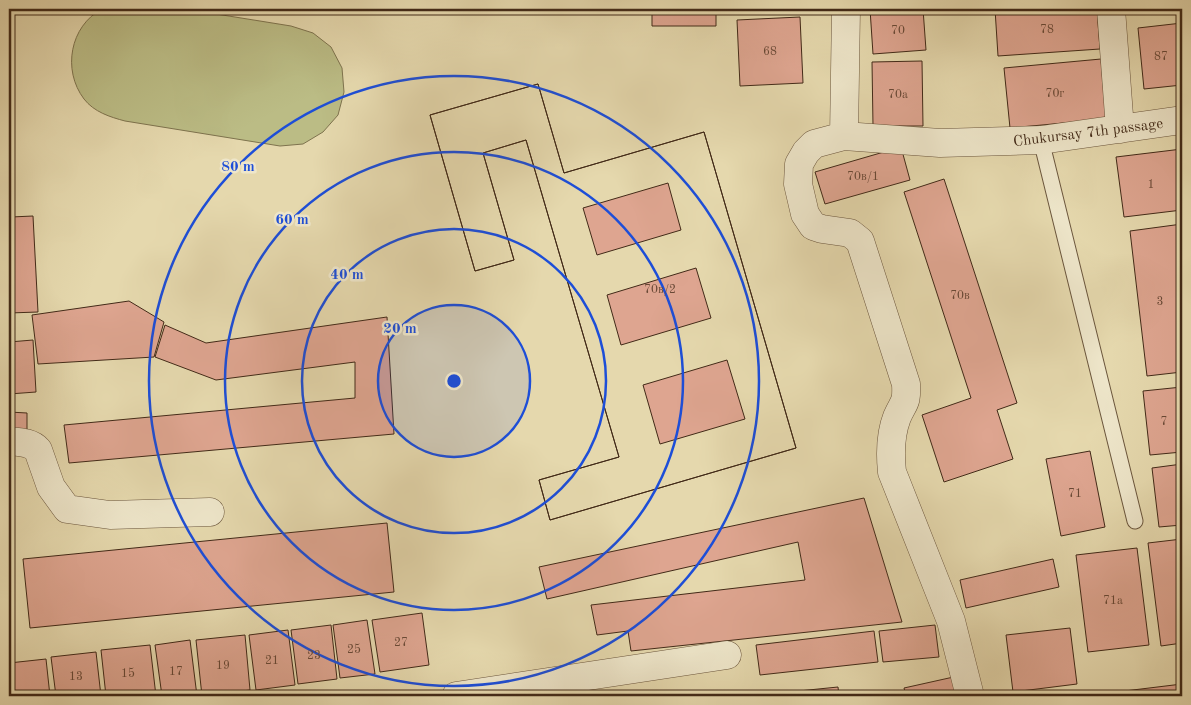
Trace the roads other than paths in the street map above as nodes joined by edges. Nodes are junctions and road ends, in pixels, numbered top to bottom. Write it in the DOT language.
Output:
graph roads {
  1 [pos="846,9"];
  2 [pos="1111,9"];
  3 [pos="1182,120"];
  4 [pos="1120,129"];
  5 [pos="844,136"];
  6 [pos="1041,140"];
  7 [pos="9,441"];
  8 [pos="210,512"];
  9 [pos="1135,521"];
  10 [pos="727,655"];
  11 [pos="456,696"];
  12 [pos="970,696"];
  1 -- 5 [label="street"];
  2 -- 4 [label="street"];
  3 -- 4 [label="street, Chukursay 7th passage"];
  4 -- 6 [label="street, Chukursay 7th passage"];
  5 -- 6 [label="street, Chukursay 7th passage"];
  5 -- 12 [label="street, Chukursay 7th passage"];
  6 -- 9 [label="lane"];
  7 -- 8 [label="street"];
  10 -- 11 [label="street"];
}
